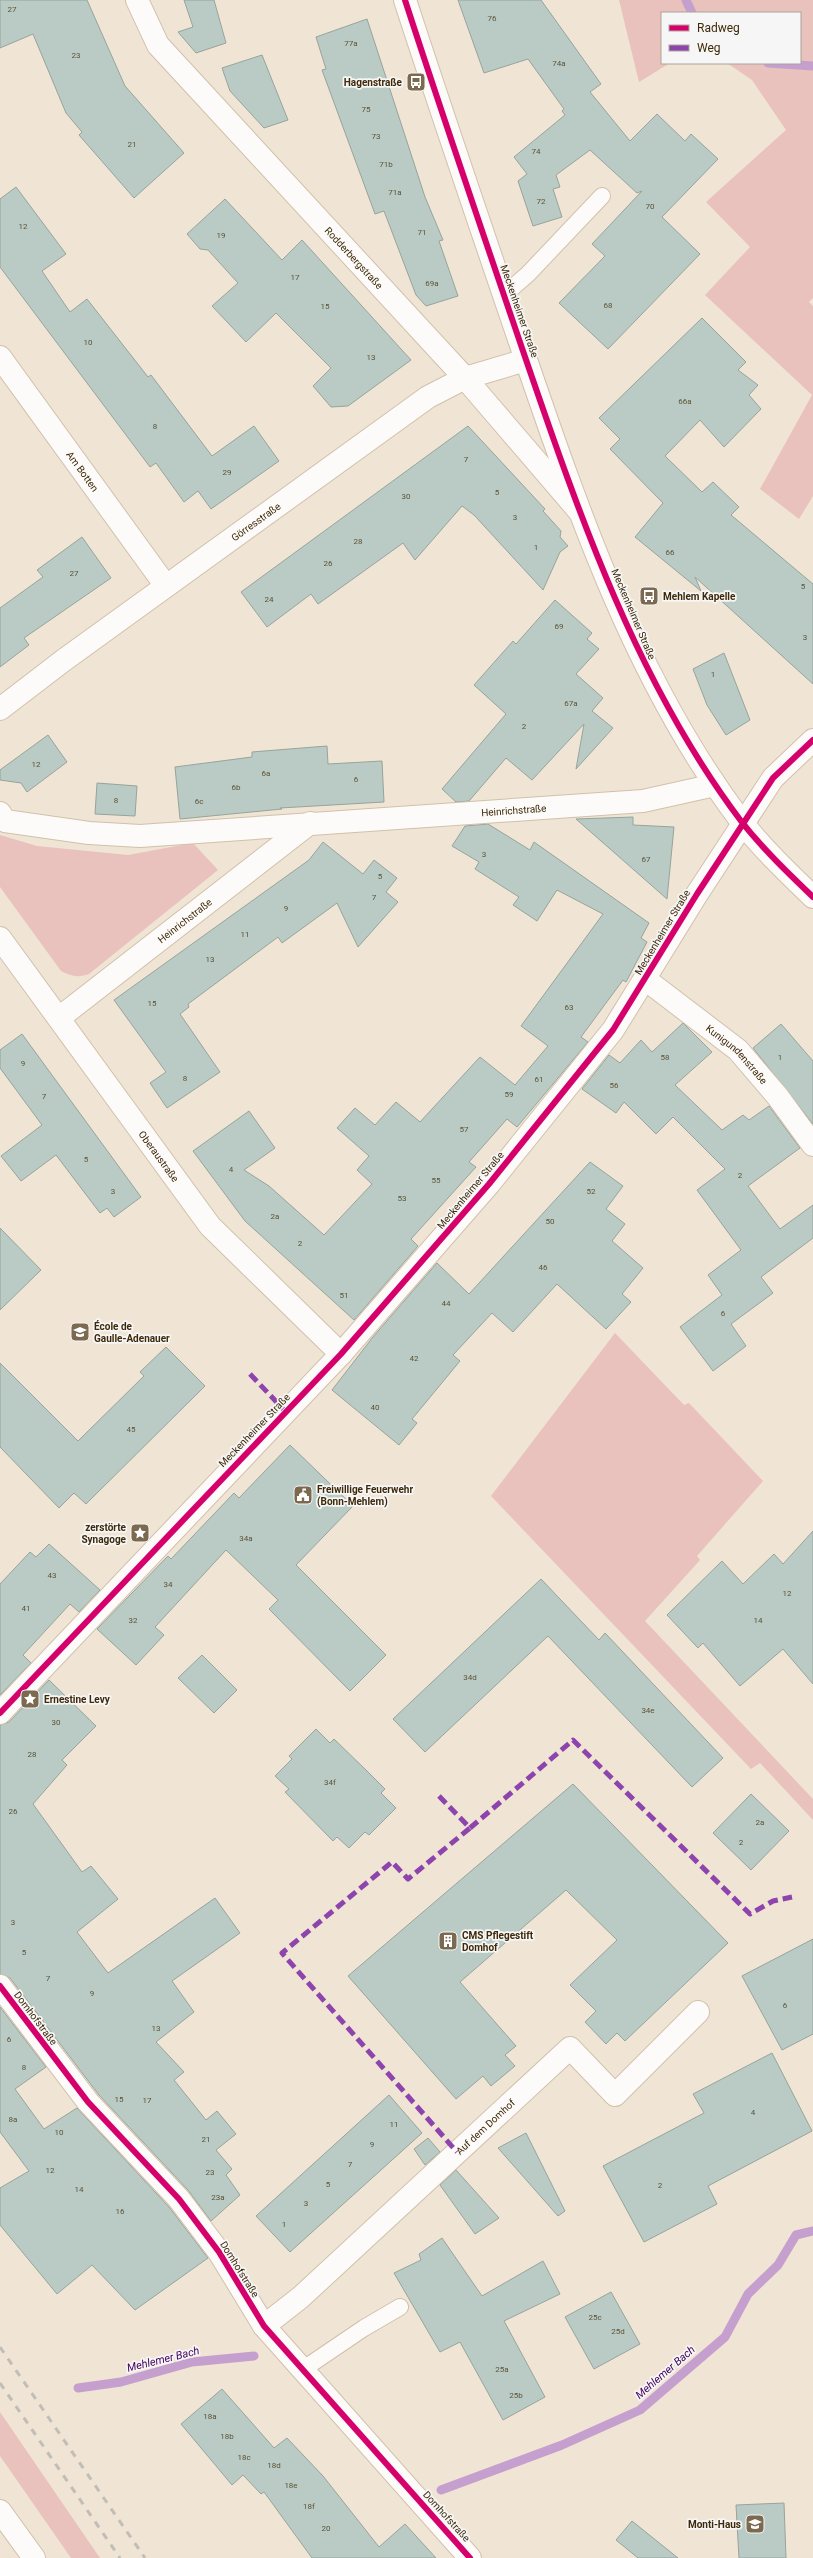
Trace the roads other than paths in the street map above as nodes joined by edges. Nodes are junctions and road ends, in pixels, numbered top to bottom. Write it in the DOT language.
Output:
graph roads {
  1 [pos="137,0"];
  2 [pos="405,0"];
  3 [pos="602,196"];
  4 [pos="504,294"];
  5 [pos="0,357"];
  6 [pos="526,360"];
  7 [pos="465,378"];
  8 [pos="580,512"];
  9 [pos="166,586"];
  10 [pos="0,709"];
  11 [pos="813,740"];
  12 [pos="715,785"];
  13 [pos="0,814"];
  14 [pos="742,823"];
  15 [pos="310,824"];
  16 [pos="813,897"];
  17 [pos="0,938"];
  18 [pos="645,979"];
  19 [pos="60,1018"];
  20 [pos="813,1145"];
  21 [pos="341,1354"];
  22 [pos="0,1713"];
  23 [pos="0,1986"];
  24 [pos="698,2012"];
  25 [pos="400,2307"];
  26 [pos="264,2326"];
  27 [pos="302,2370"];
  28 [pos="0,2510"];
  29 [pos="34,2558"];
  30 [pos="470,2558"];
  1 -- 7 [label="street, Rodderbergstraße"];
  2 -- 4 [label="street, Meckenheimer Straße"];
  3 -- 4 [label="lane"];
  4 -- 6 [label="street, Meckenheimer Straße"];
  5 -- 9 [label="street, Am Botten"];
  6 -- 7 [label="street, Görresstraße"];
  6 -- 8 [label="street, Meckenheimer Straße"];
  7 -- 8 [label="street, Rodderbergstraße"];
  7 -- 9 [label="street, Görresstraße"];
  8 -- 12 [label="street, Meckenheimer Straße"];
  9 -- 10 [label="street, Görresstraße"];
  11 -- 14 [label="street"];
  12 -- 14 [label="street, Meckenheimer Straße"];
  12 -- 15 [label="street, Heinrichstraße"];
  13 -- 15 [label="street, Heinrichstraße"];
  14 -- 16 [label="street"];
  14 -- 18 [label="street, Meckenheimer Straße"];
  15 -- 19 [label="street, Heinrichstraße"];
  17 -- 19 [label="street, Oberaustraße"];
  18 -- 20 [label="street, Kunigundenstraße"];
  18 -- 21 [label="street, Meckenheimer Straße"];
  19 -- 21 [label="street, Oberaustraße"];
  21 -- 22 [label="street, Meckenheimer Straße"];
  23 -- 26 [label="street, Domhofstraße"];
  24 -- 26 [label="street, Auf dem Domhof"];
  25 -- 27 [label="lane"];
  26 -- 27 [label="street, Domhofstraße"];
  27 -- 30 [label="street, Domhofstraße"];
  28 -- 29 [label="street"];
}
